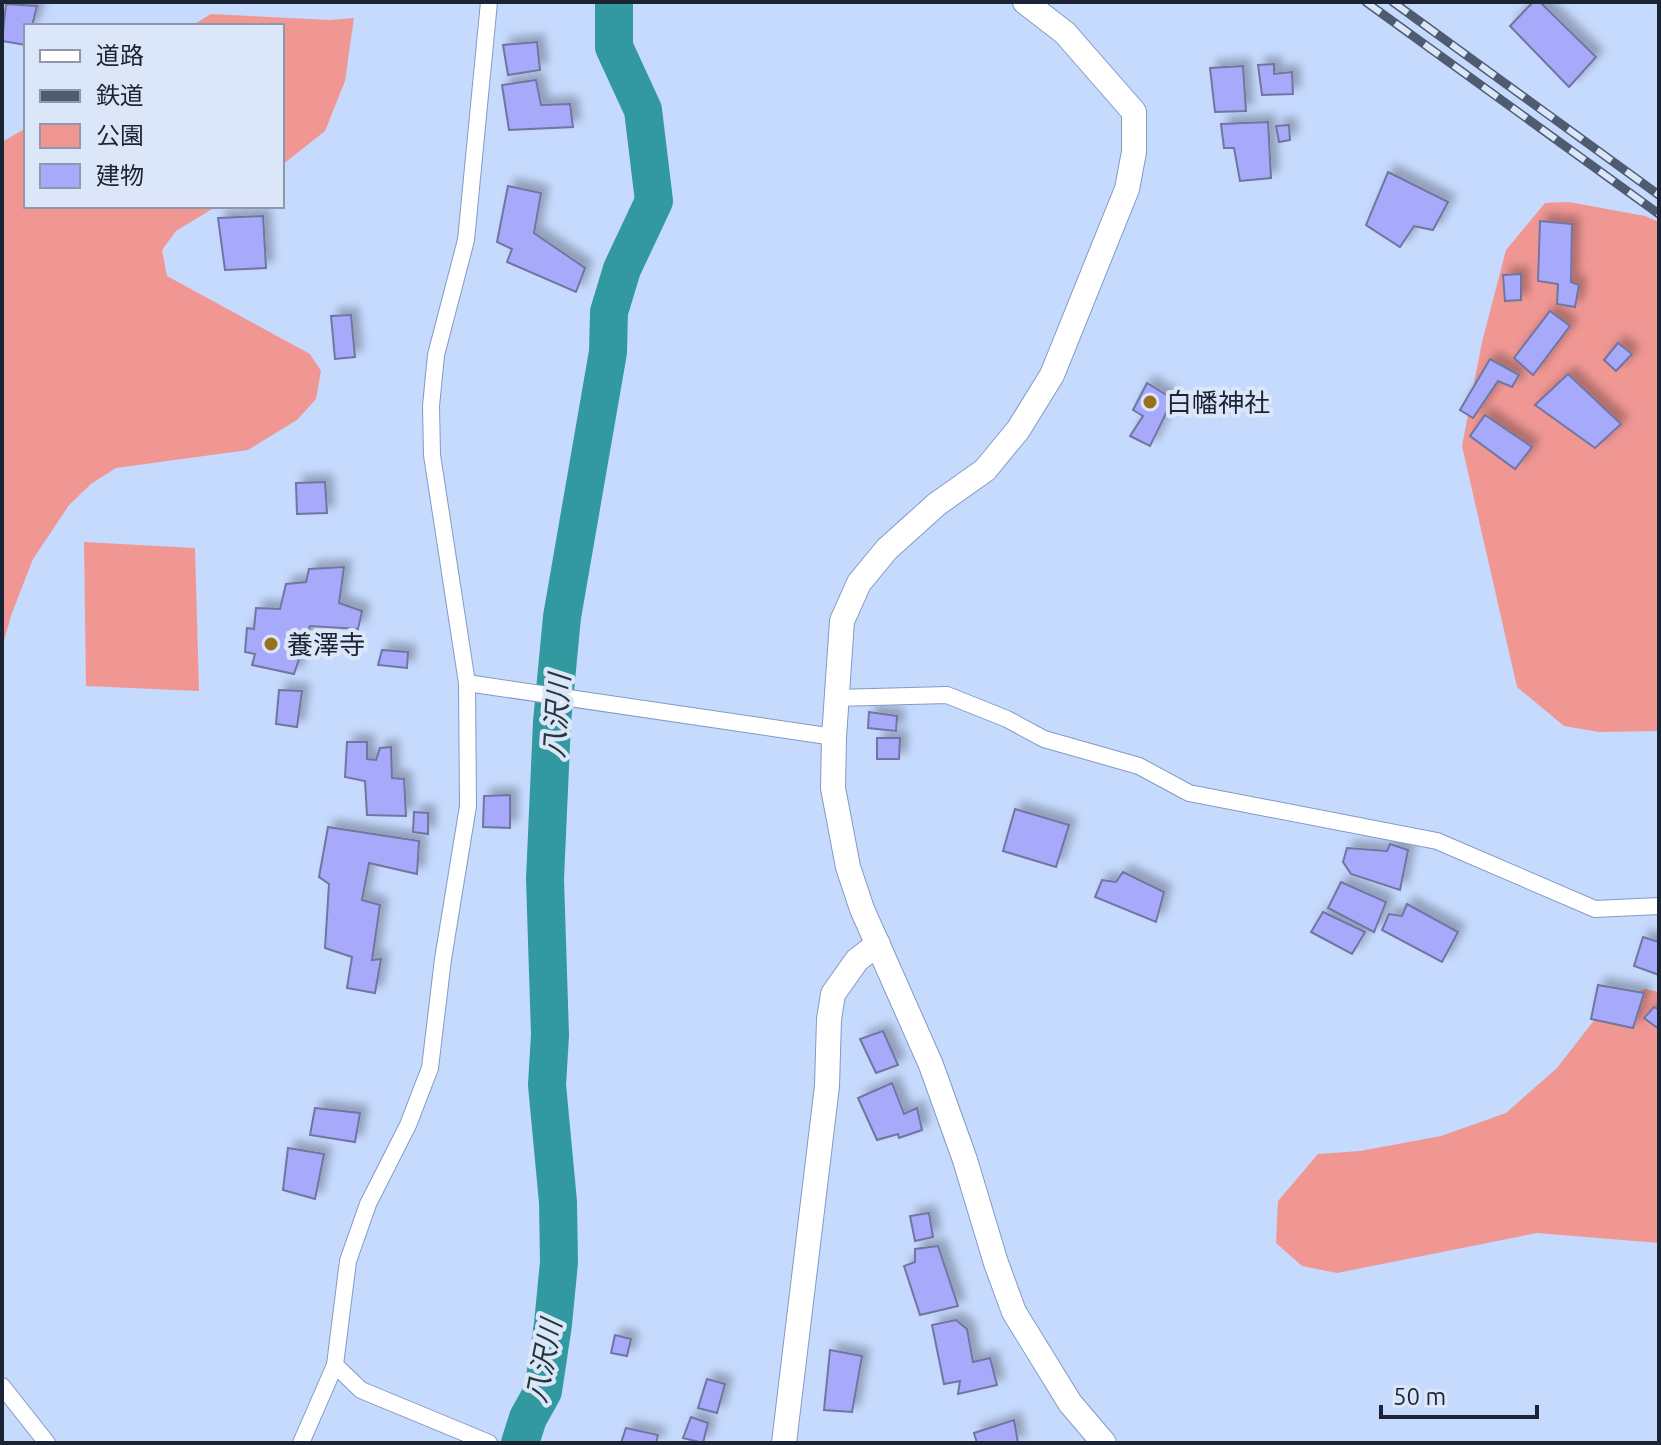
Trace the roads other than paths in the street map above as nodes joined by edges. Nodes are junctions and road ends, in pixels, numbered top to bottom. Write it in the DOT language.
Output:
graph roads {
  1 [pos="489,2"];
  2 [pos="1025,2"];
  3 [pos="467,683"];
  4 [pos="836,698"];
  5 [pos="834,737"];
  6 [pos="1659,906"];
  7 [pos="878,944"];
  8 [pos="335,1365"];
  9 [pos="2,1386"];
  10 [pos="47,1443"];
  11 [pos="301,1443"];
  12 [pos="489,1443"];
  13 [pos="784,1443"];
  14 [pos="1104,1443"];
  1 -- 3 [label="street"];
  2 -- 4 [label="street"];
  3 -- 5 [label="street"];
  3 -- 8 [label="street"];
  4 -- 5 [label="street"];
  4 -- 6 [label="street"];
  5 -- 7 [label="street"];
  7 -- 13 [label="street"];
  7 -- 14 [label="street"];
  8 -- 11 [label="street"];
  8 -- 12 [label="street"];
  9 -- 10 [label="street"];
}
